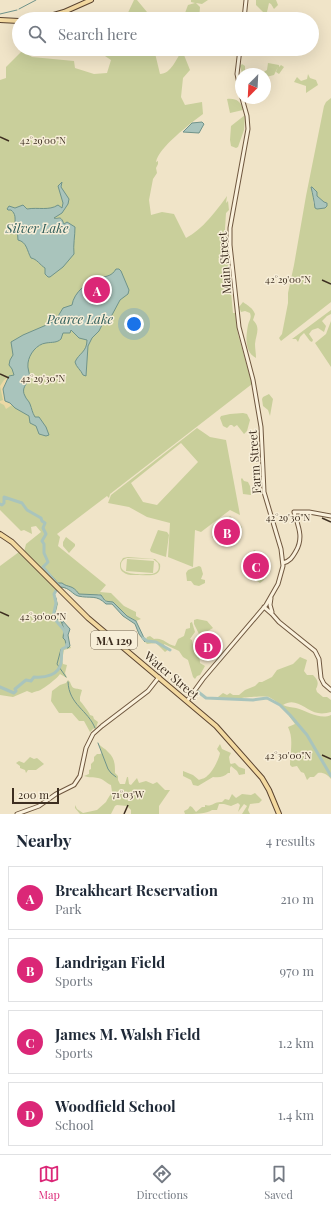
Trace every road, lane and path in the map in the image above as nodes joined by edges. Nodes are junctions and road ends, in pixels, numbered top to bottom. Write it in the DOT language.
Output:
graph roads {
  1 [pos="91,0"];
  2 [pos="246,0"];
  3 [pos="64,12"];
  4 [pos="245,12"];
  5 [pos="0,20"];
  6 [pos="12,21"];
  7 [pos="239,56"];
  8 [pos="238,68"];
  9 [pos="244,104"];
  10 [pos="253,380"];
  11 [pos="331,516"];
  12 [pos="0,534"];
  13 [pos="283,562"];
  14 [pos="271,598"];
  15 [pos="265,606"];
  16 [pos="271,608"];
  17 [pos="272,614"];
  18 [pos="159,677"];
  19 [pos="331,690"];
  20 [pos="187,701"];
  21 [pos="17,814"];
  22 [pos="279,814"];
  1 -- 3 [label="main road"];
  2 -- 4 [label="main road"];
  5 -- 6 [label="main road"];
  7 -- 8 [label="main road"];
  9 -- 10 [label="main road, Main Street"];
  10 -- 13 [label="main road, Farm Street"];
  11 -- 13 [label="main road"];
  12 -- 18 [label="main road, Water Street / MA 129"];
  13 -- 14 [label="main road, Farm Street"];
  14 -- 15 [label="main road, Farm Street"];
  14 -- 16 [label="main road"];
  15 -- 16 [label="main road"];
  15 -- 17 [label="main road"];
  15 -- 20 [label="main road, Farm Street"];
  16 -- 17 [label="main road"];
  17 -- 19 [label="main road"];
  18 -- 20 [label="main road, Water Street / MA 129"];
  18 -- 21 [label="main road"];
  20 -- 22 [label="main road, Water Street / MA 129"];
}
